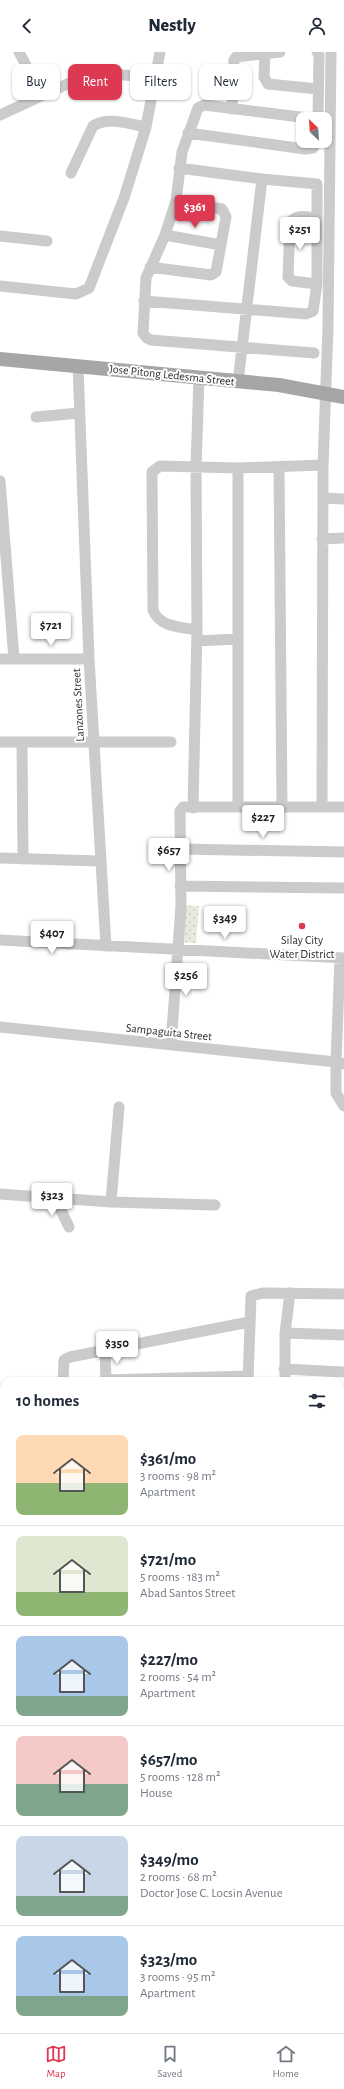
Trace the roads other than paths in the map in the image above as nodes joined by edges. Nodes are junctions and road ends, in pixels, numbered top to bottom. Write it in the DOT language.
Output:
graph roads {
  1 [pos="19,52"];
  2 [pos="160,52"];
  3 [pos="280,52"];
  4 [pos="317,52"];
  5 [pos="331,52"];
  6 [pos="265,53"];
  7 [pos="25,64"];
  8 [pos="158,64"];
  9 [pos="130,75"];
  10 [pos="60,88"];
  11 [pos="318,89"];
  12 [pos="33,100"];
  13 [pos="151,100"];
  14 [pos="232,109"];
  15 [pos="317,112"];
  16 [pos="0,115"];
  17 [pos="296,117"];
  18 [pos="146,127"];
  19 [pos="188,133"];
  20 [pos="296,148"];
  21 [pos="298,148"];
  22 [pos="313,148"];
  23 [pos="179,168"];
  24 [pos="71,172"];
  25 [pos="262,179"];
  26 [pos="317,184"];
  27 [pos="329,185"];
  28 [pos="176,200"];
  29 [pos="317,218"];
  30 [pos="0,236"];
  31 [pos="164,236"];
  32 [pos="47,241"];
  33 [pos="221,245"];
  34 [pos="150,267"];
  35 [pos="317,284"];
  36 [pos="0,286"];
  37 [pos="144,301"];
  38 [pos="247,311"];
  39 [pos="243,346"];
  40 [pos="314,353"];
  41 [pos="0,358"];
  42 [pos="78,366"];
  43 [pos="199,378"];
  44 [pos="238,382"];
  45 [pos="325,394"];
  46 [pos="344,397"];
  47 [pos="79,413"];
  48 [pos="36,417"];
  49 [pos="323,465"];
  50 [pos="196,467"];
  51 [pos="279,467"];
  52 [pos="238,468"];
  53 [pos="0,481"];
  54 [pos="322,498"];
  55 [pos="344,499"];
  56 [pos="344,538"];
  57 [pos="322,539"];
  58 [pos="197,636"];
  59 [pos="238,640"];
  60 [pos="0,659"];
  61 [pos="14,659"];
  62 [pos="89,659"];
  63 [pos="0,742"];
  64 [pos="22,742"];
  65 [pos="171,742"];
  66 [pos="94,743"];
  67 [pos="322,806"];
  68 [pos="238,807"];
  69 [pos="344,807"];
  70 [pos="194,808"];
  71 [pos="282,808"];
  72 [pos="181,849"];
  73 [pos="344,852"];
  74 [pos="0,858"];
  75 [pos="23,859"];
  76 [pos="99,861"];
  77 [pos="180,886"];
  78 [pos="344,888"];
  79 [pos="0,940"];
  80 [pos="106,946"];
  81 [pos="177,948"];
  82 [pos="342,958"];
  83 [pos="0,1027"];
  84 [pos="171,1045"];
  85 [pos="340,1063"];
  86 [pos="344,1106"];
  87 [pos="119,1107"];
  88 [pos="0,1194"];
  89 [pos="55,1198"];
  90 [pos="111,1202"];
  91 [pos="215,1205"];
  92 [pos="69,1227"];
  93 [pos="290,1293"];
  94 [pos="344,1294"];
  95 [pos="249,1322"];
  96 [pos="285,1333"];
  97 [pos="344,1335"];
  98 [pos="105,1349"];
  99 [pos="284,1369"];
  100 [pos="344,1372"];
  101 [pos="63,1377"];
  102 [pos="106,1377"];
  103 [pos="248,1377"];
  104 [pos="285,1377"];
  1 -- 7 [label="street"];
  2 -- 8 [label="street"];
  3 -- 6 [label="street"];
  4 -- 11 [label="street"];
  5 -- 27 [label="street"];
  6 -- 11 [label="street"];
  6 -- 14 [label="street"];
  9 -- 10 [label="street"];
  11 -- 15 [label="street"];
  12 -- 16 [label="street"];
  13 -- 18 [label="street"];
  14 -- 17 [label="street"];
  14 -- 19 [label="street"];
  18 -- 24 [label="street"];
  18 -- 36 [label="street"];
  19 -- 20 [label="street"];
  19 -- 23 [label="street"];
  21 -- 22 [label="street"];
  23 -- 25 [label="street"];
  23 -- 28 [label="street"];
  25 -- 26 [label="street"];
  25 -- 38 [label="street"];
  26 -- 27 [label="street"];
  26 -- 29 [label="street"];
  27 -- 45 [label="street"];
  28 -- 31 [label="street"];
  28 -- 33 [label="street"];
  29 -- 35 [label="street"];
  29 -- 35 [label="street"];
  30 -- 32 [label="street"];
  31 -- 33 [label="street"];
  31 -- 34 [label="street"];
  33 -- 34 [label="street"];
  34 -- 37 [label="street"];
  35 -- 38 [label="street"];
  37 -- 38 [label="street"];
  37 -- 39 [label="street"];
  38 -- 39 [label="street"];
  39 -- 40 [label="street"];
  39 -- 44 [label="street"];
  41 -- 42 [label="main road, Jose Pitong Ledesma Street"];
  42 -- 43 [label="main road, Jose Pitong Ledesma Street"];
  42 -- 47 [label="street, Lanzones Street"];
  43 -- 44 [label="main road, Jose Pitong Ledesma Street"];
  43 -- 50 [label="street"];
  44 -- 45 [label="main road, Jose Pitong Ledesma Street"];
  45 -- 46 [label="main road, Jose Pitong Ledesma Street"];
  45 -- 49 [label="street"];
  47 -- 48 [label="street"];
  47 -- 62 [label="street, Lanzones Street"];
  49 -- 51 [label="street"];
  49 -- 54 [label="street"];
  50 -- 52 [label="street"];
  50 -- 58 [label="street"];
  50 -- 58 [label="street"];
  51 -- 52 [label="street"];
  51 -- 71 [label="street"];
  52 -- 59 [label="street"];
  53 -- 61 [label="street"];
  54 -- 55 [label="street"];
  54 -- 57 [label="street"];
  56 -- 57 [label="street"];
  57 -- 67 [label="street"];
  58 -- 59 [label="street"];
  58 -- 70 [label="street"];
  59 -- 68 [label="street"];
  60 -- 61 [label="street"];
  61 -- 62 [label="street"];
  62 -- 66 [label="street, Lanzones Street"];
  63 -- 64 [label="street"];
  64 -- 66 [label="street"];
  64 -- 75 [label="street"];
  65 -- 66 [label="street"];
  66 -- 76 [label="street, Lanzones Street"];
  67 -- 69 [label="street"];
  67 -- 71 [label="street"];
  68 -- 70 [label="street"];
  68 -- 71 [label="street"];
  70 -- 72 [label="street"];
  72 -- 73 [label="street"];
  72 -- 77 [label="street"];
  74 -- 75 [label="street"];
  75 -- 76 [label="street"];
  76 -- 80 [label="street, Lanzones Street"];
  77 -- 78 [label="street"];
  77 -- 81 [label="street"];
  79 -- 80 [label="street"];
  80 -- 81 [label="street"];
  81 -- 82 [label="street"];
  81 -- 84 [label="street"];
  82 -- 85 [label="street"];
  83 -- 84 [label="street, Sampaguita Street"];
  84 -- 85 [label="street, Sampaguita Street"];
  85 -- 86 [label="street"];
  87 -- 90 [label="street"];
  88 -- 89 [label="street"];
  89 -- 90 [label="street"];
  89 -- 92 [label="street"];
  90 -- 91 [label="street"];
  93 -- 94 [label="street"];
  93 -- 95 [label="street"];
  93 -- 96 [label="street"];
  95 -- 98 [label="street"];
  95 -- 103 [label="street"];
  96 -- 97 [label="street"];
  96 -- 99 [label="street"];
  98 -- 101 [label="street"];
  98 -- 102 [label="street"];
  99 -- 100 [label="street"];
  99 -- 104 [label="street"];
}
